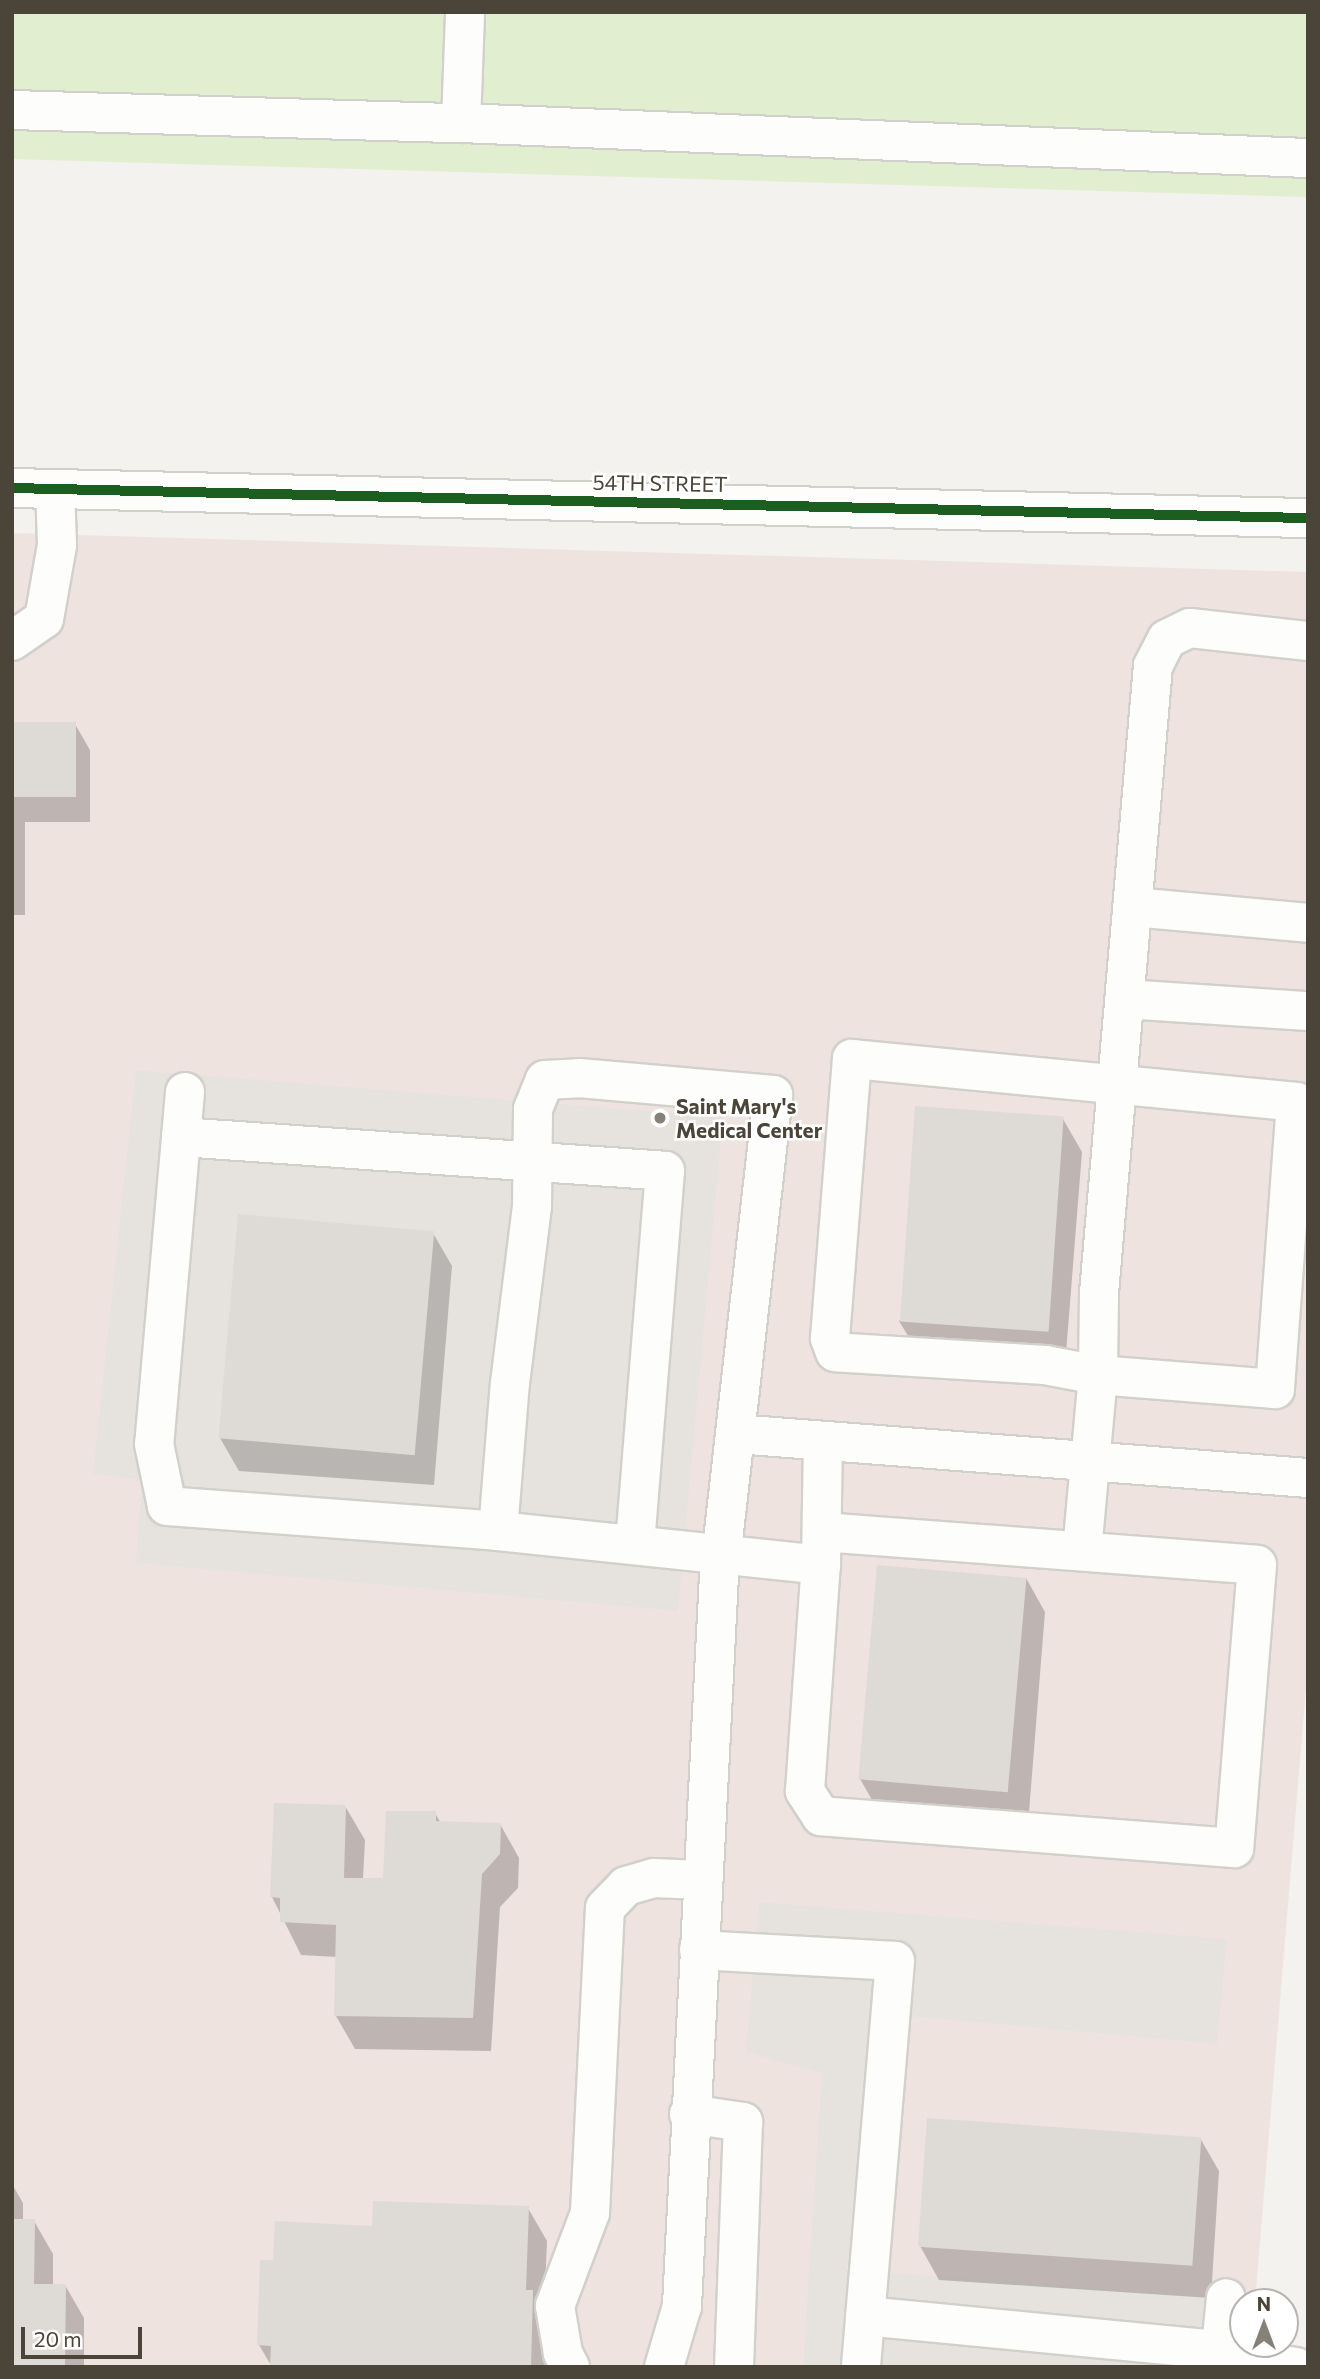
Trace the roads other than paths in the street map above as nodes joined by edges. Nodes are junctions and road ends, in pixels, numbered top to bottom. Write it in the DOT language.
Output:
graph roads {
  1 [pos="465,12"];
  2 [pos="12,110"];
  3 [pos="461,123"];
  4 [pos="1308,158"];
  5 [pos="12,488"];
  6 [pos="55,489"];
  7 [pos="1308,518"];
  8 [pos="12,641"];
  9 [pos="1308,641"];
  10 [pos="1133,907"];
  11 [pos="1308,923"];
  12 [pos="1125,999"];
  13 [pos="1308,1011"];
  14 [pos="1119,1087"];
  15 [pos="185,1092"];
  16 [pos="181,1137"];
  17 [pos="530,1161"];
  18 [pos="1098,1375"];
  19 [pos="736,1434"];
  20 [pos="822,1442"];
  21 [pos="1089,1458"];
  22 [pos="1308,1478"];
  23 [pos="498,1531"];
  24 [pos="635,1545"];
  25 [pos="821,1548"];
  26 [pos="1082,1551"];
  27 [pos="721,1553"];
  28 [pos="702,1880"];
  29 [pos="699,1950"];
  30 [pos="689,2114"];
  31 [pos="1226,2298"];
  32 [pos="865,2316"];
  33 [pos="1220,2358"];
  34 [pos="569,2367"];
  35 [pos="664,2367"];
  36 [pos="734,2367"];
  37 [pos="861,2367"];
  38 [pos="1296,2367"];
  1 -- 3 [label="street"];
  2 -- 3 [label="street"];
  3 -- 4 [label="street"];
  5 -- 6 [label="street, 54TH STREET"];
  6 -- 7 [label="street, 54TH STREET"];
  6 -- 8 [label="street"];
  9 -- 10 [label="street"];
  10 -- 11 [label="street"];
  10 -- 12 [label="street"];
  12 -- 13 [label="street"];
  12 -- 14 [label="street"];
  14 -- 18 [label="street"];
  14 -- 18 [label="street"];
  14 -- 18 [label="street"];
  15 -- 16 [label="street"];
  16 -- 17 [label="street"];
  16 -- 23 [label="street"];
  17 -- 19 [label="street"];
  17 -- 23 [label="street"];
  17 -- 24 [label="street"];
  18 -- 21 [label="street"];
  19 -- 20 [label="street"];
  19 -- 27 [label="street"];
  20 -- 21 [label="street"];
  20 -- 25 [label="street"];
  21 -- 22 [label="street"];
  21 -- 26 [label="street"];
  23 -- 24 [label="street"];
  24 -- 27 [label="street"];
  25 -- 26 [label="street"];
  25 -- 26 [label="street"];
  25 -- 27 [label="street"];
  27 -- 28 [label="street"];
  28 -- 29 [label="street"];
  28 -- 34 [label="street"];
  29 -- 30 [label="street"];
  29 -- 32 [label="street"];
  30 -- 35 [label="street"];
  30 -- 36 [label="street"];
  31 -- 33 [label="street"];
  32 -- 33 [label="street"];
  32 -- 37 [label="street"];
  33 -- 38 [label="street"];
}
